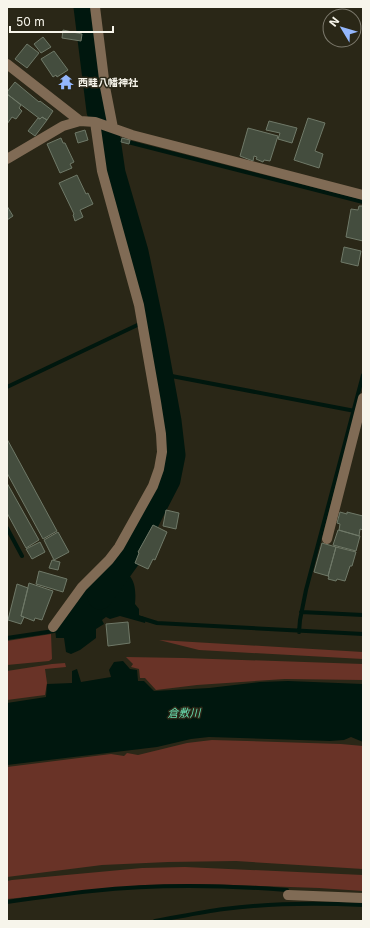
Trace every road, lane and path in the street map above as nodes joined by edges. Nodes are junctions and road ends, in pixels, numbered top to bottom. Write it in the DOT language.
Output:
graph roads {
  1 [pos="95,7"];
  2 [pos="7,64"];
  3 [pos="80,121"];
  4 [pos="96,123"];
  5 [pos="111,128"];
  6 [pos="7,159"];
  7 [pos="363,195"];
  8 [pos="363,398"];
  9 [pos="327,539"];
  10 [pos="53,627"];
  11 [pos="288,894"];
  12 [pos="363,898"];
  1 -- 5 [label="street"];
  2 -- 3 [label="street"];
  3 -- 4 [label="street"];
  3 -- 6 [label="street"];
  4 -- 5 [label="street"];
  4 -- 10 [label="street"];
  5 -- 7 [label="street"];
  8 -- 9 [label="street"];
  11 -- 12 [label="street"];
}
